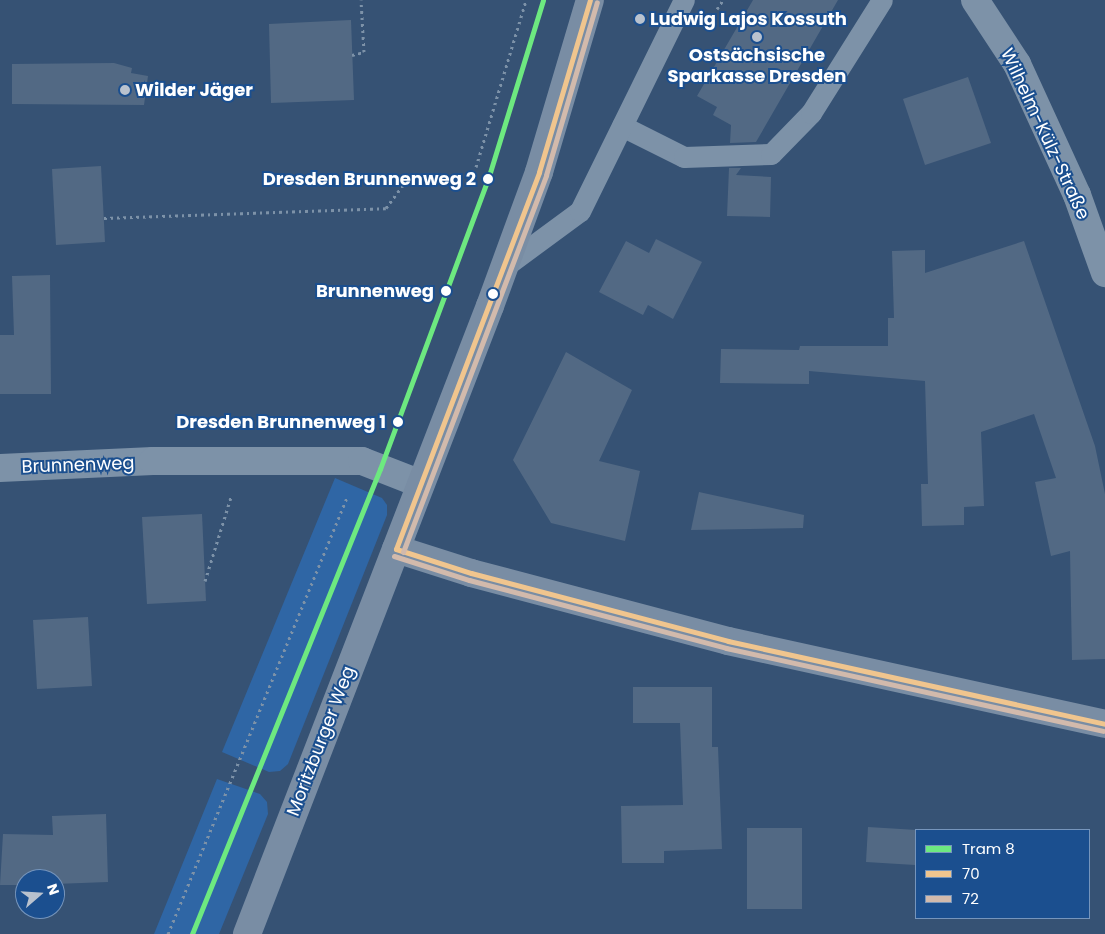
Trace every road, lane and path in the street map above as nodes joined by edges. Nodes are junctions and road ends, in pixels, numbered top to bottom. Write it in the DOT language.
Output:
graph roads {
  1 [pos="361,0"];
  2 [pos="526,0"];
  3 [pos="590,0"];
  4 [pos="684,0"];
  5 [pos="882,0"];
  6 [pos="975,0"];
  7 [pos="352,55"];
  8 [pos="622,126"];
  9 [pos="476,167"];
  10 [pos="412,173"];
  11 [pos="104,218"];
  12 [pos="504,267"];
  13 [pos="1105,272"];
  14 [pos="362,461"];
  15 [pos="242,464"];
  16 [pos="0,468"];
  17 [pos="421,484"];
  18 [pos="396,549"];
  19 [pos="205,581"];
  20 [pos="1105,724"];
  21 [pos="168,934"];
  22 [pos="247,934"];
  1 -- 7 [label="path"];
  2 -- 9 [label="path"];
  3 -- 12 [label="street, Moritzburger Weg"];
  4 -- 8 [label="lane"];
  5 -- 8 [label="lane"];
  6 -- 13 [label="street, Wilhelm-Külz-Straße"];
  8 -- 12 [label="lane"];
  10 -- 11 [label="path"];
  12 -- 17 [label="street, Moritzburger Weg"];
  14 -- 15 [label="street, Brunnenweg"];
  14 -- 17 [label="street, Brunnenweg"];
  14 -- 21 [label="path"];
  15 -- 16 [label="street, Brunnenweg"];
  15 -- 19 [label="path"];
  17 -- 18 [label="street, Moritzburger Weg"];
  18 -- 20 [label="street"];
  18 -- 22 [label="street, Moritzburger Weg"];
}
